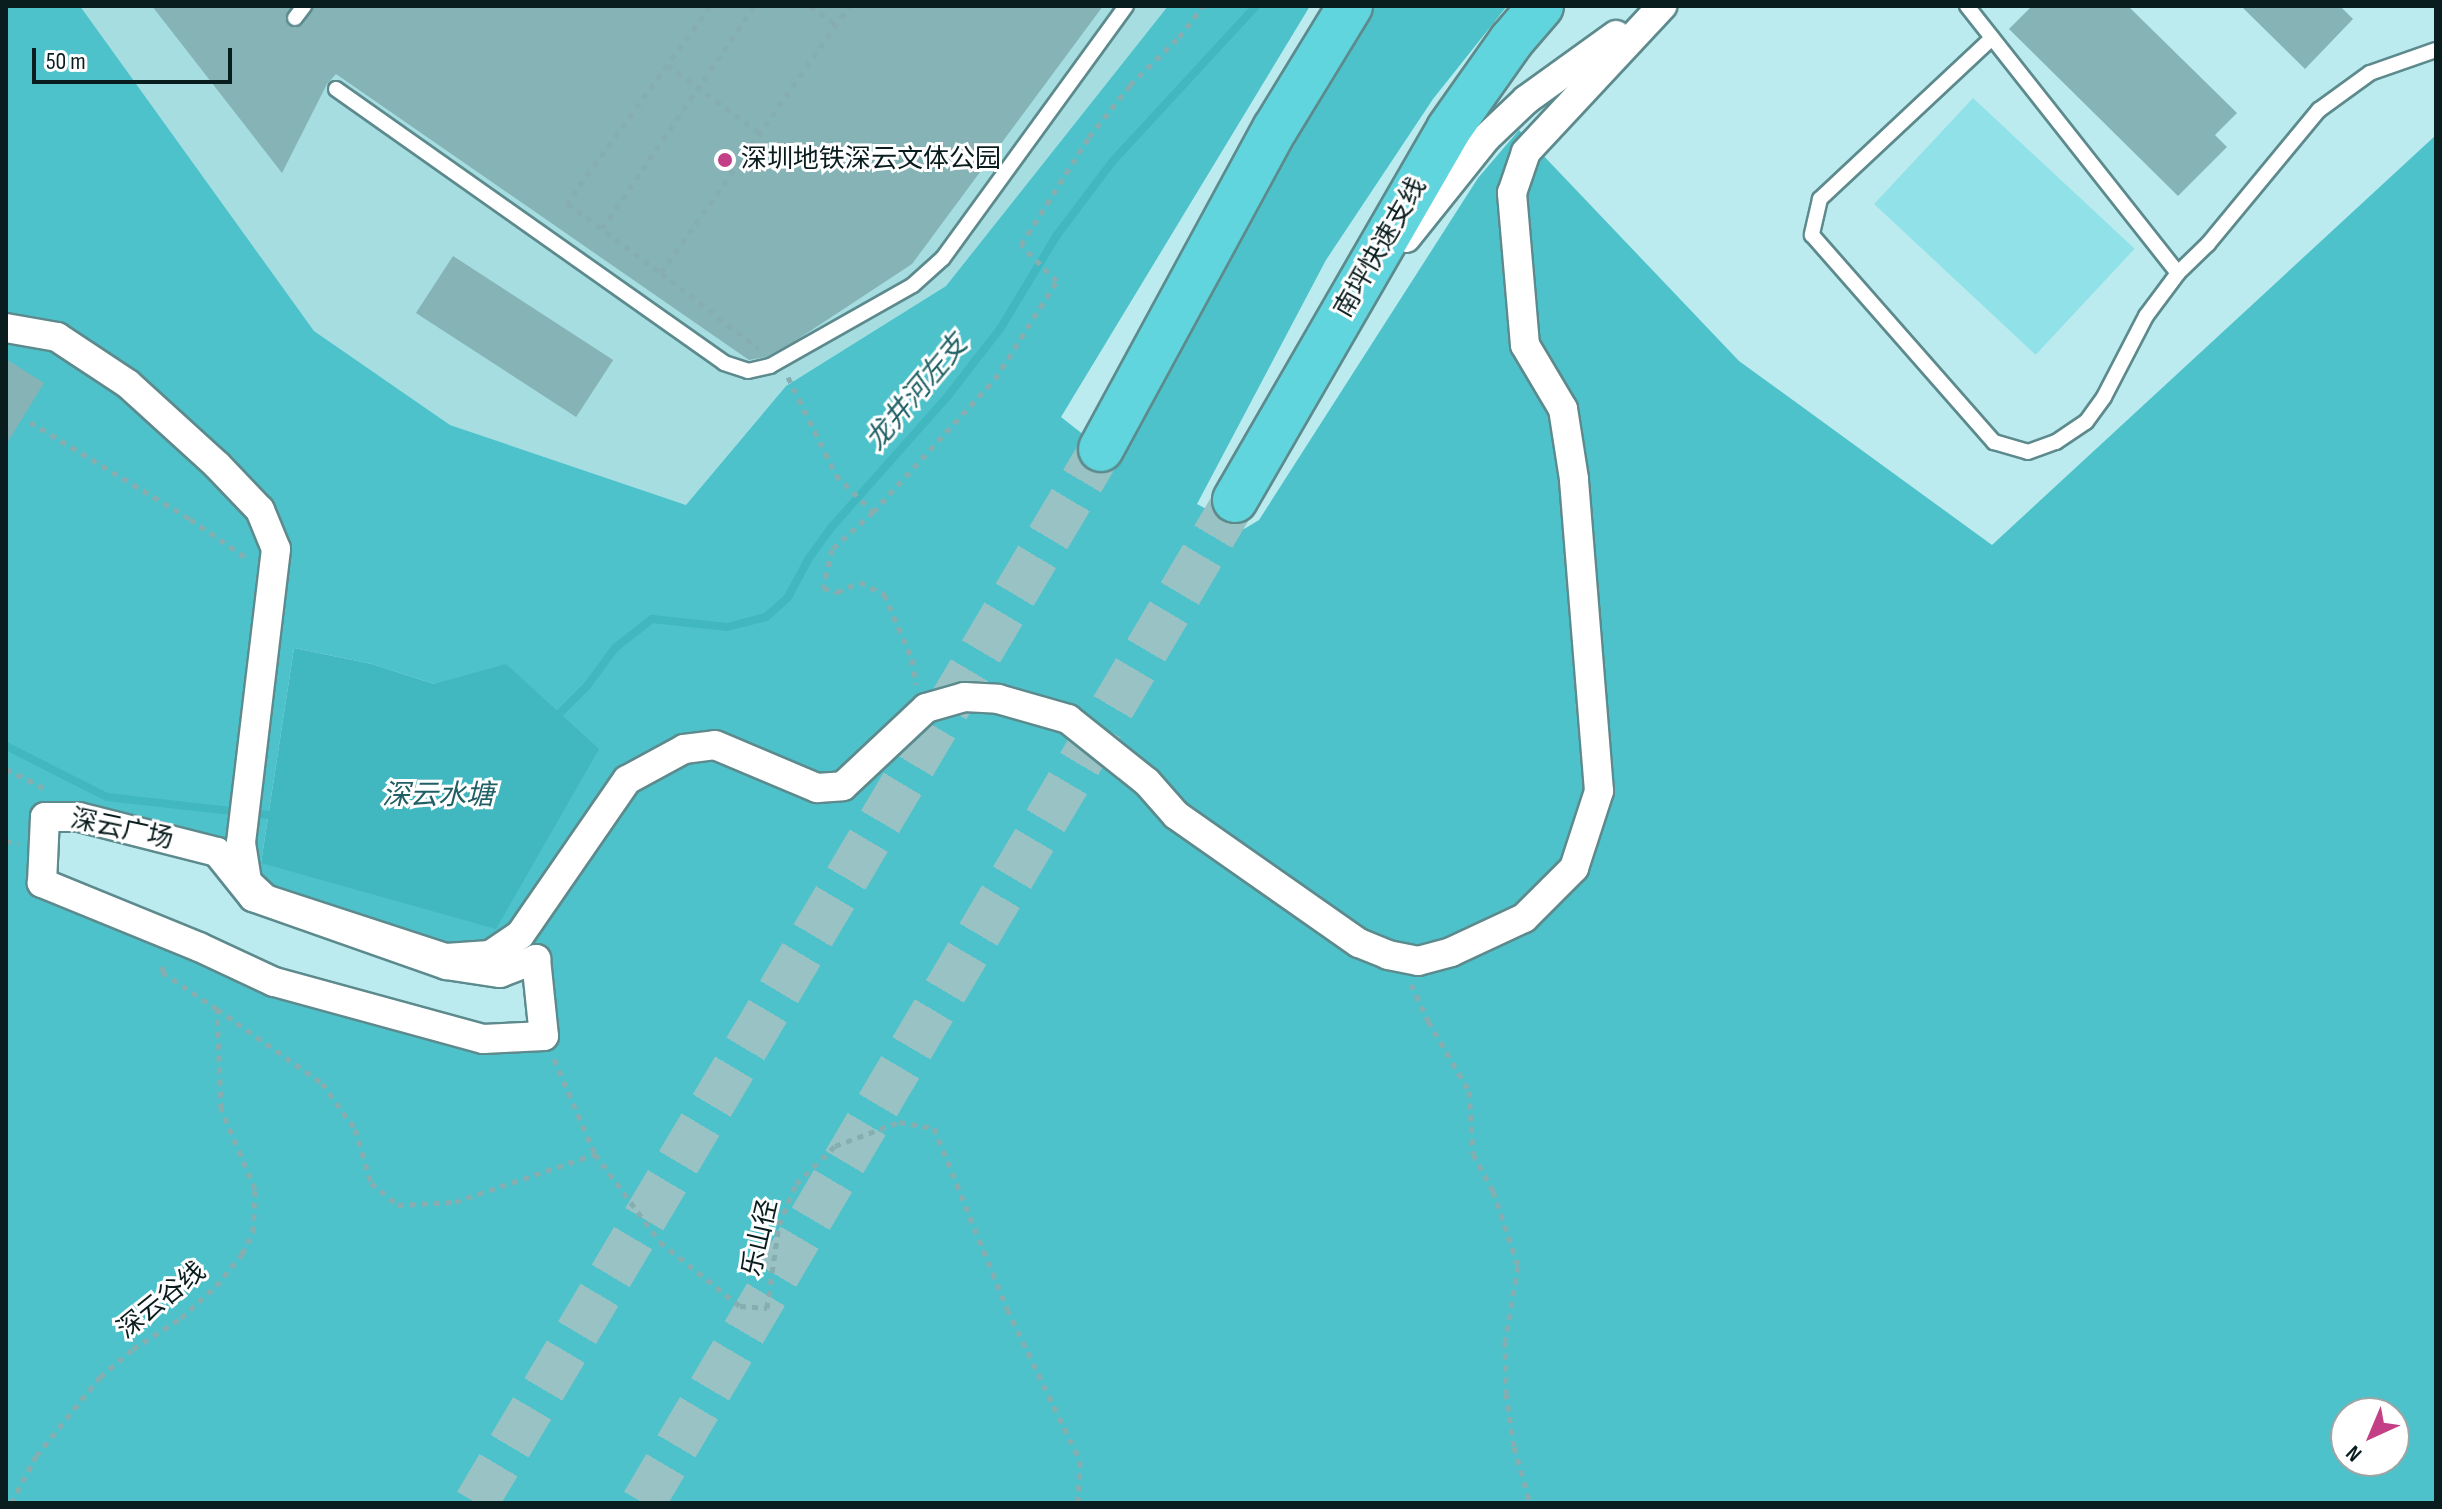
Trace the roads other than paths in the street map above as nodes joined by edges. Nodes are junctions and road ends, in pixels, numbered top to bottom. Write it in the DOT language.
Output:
graph roads {
  1 [pos="1126,6"];
  2 [pos="1350,6"];
  3 [pos="1541,6"];
  4 [pos="1654,6"];
  5 [pos="1662,6"];
  6 [pos="1967,6"];
  7 [pos="1992,38"];
  8 [pos="2436,50"];
  9 [pos="336,89"];
  10 [pos="2178,273"];
  11 [pos="6,328"];
  12 [pos="1332,333"];
  13 [pos="1101,449"];
  14 [pos="1235,500"];
  15 [pos="171,937"];
  1 -- 9 [label="lane"];
  2 -- 13 [label="highway"];
  3 -- 12 [label="highway, 南坪快速支线"];
  4 -- 12 [label="street"];
  5 -- 11 [label="street"];
  6 -- 7 [label="lane"];
  7 -- 10 [label="lane"];
  7 -- 10 [label="lane"];
  8 -- 10 [label="lane"];
  12 -- 14 [label="highway, 南坪快速支线"];
  15 -- 15 [label="street, 深云广场"];
}
